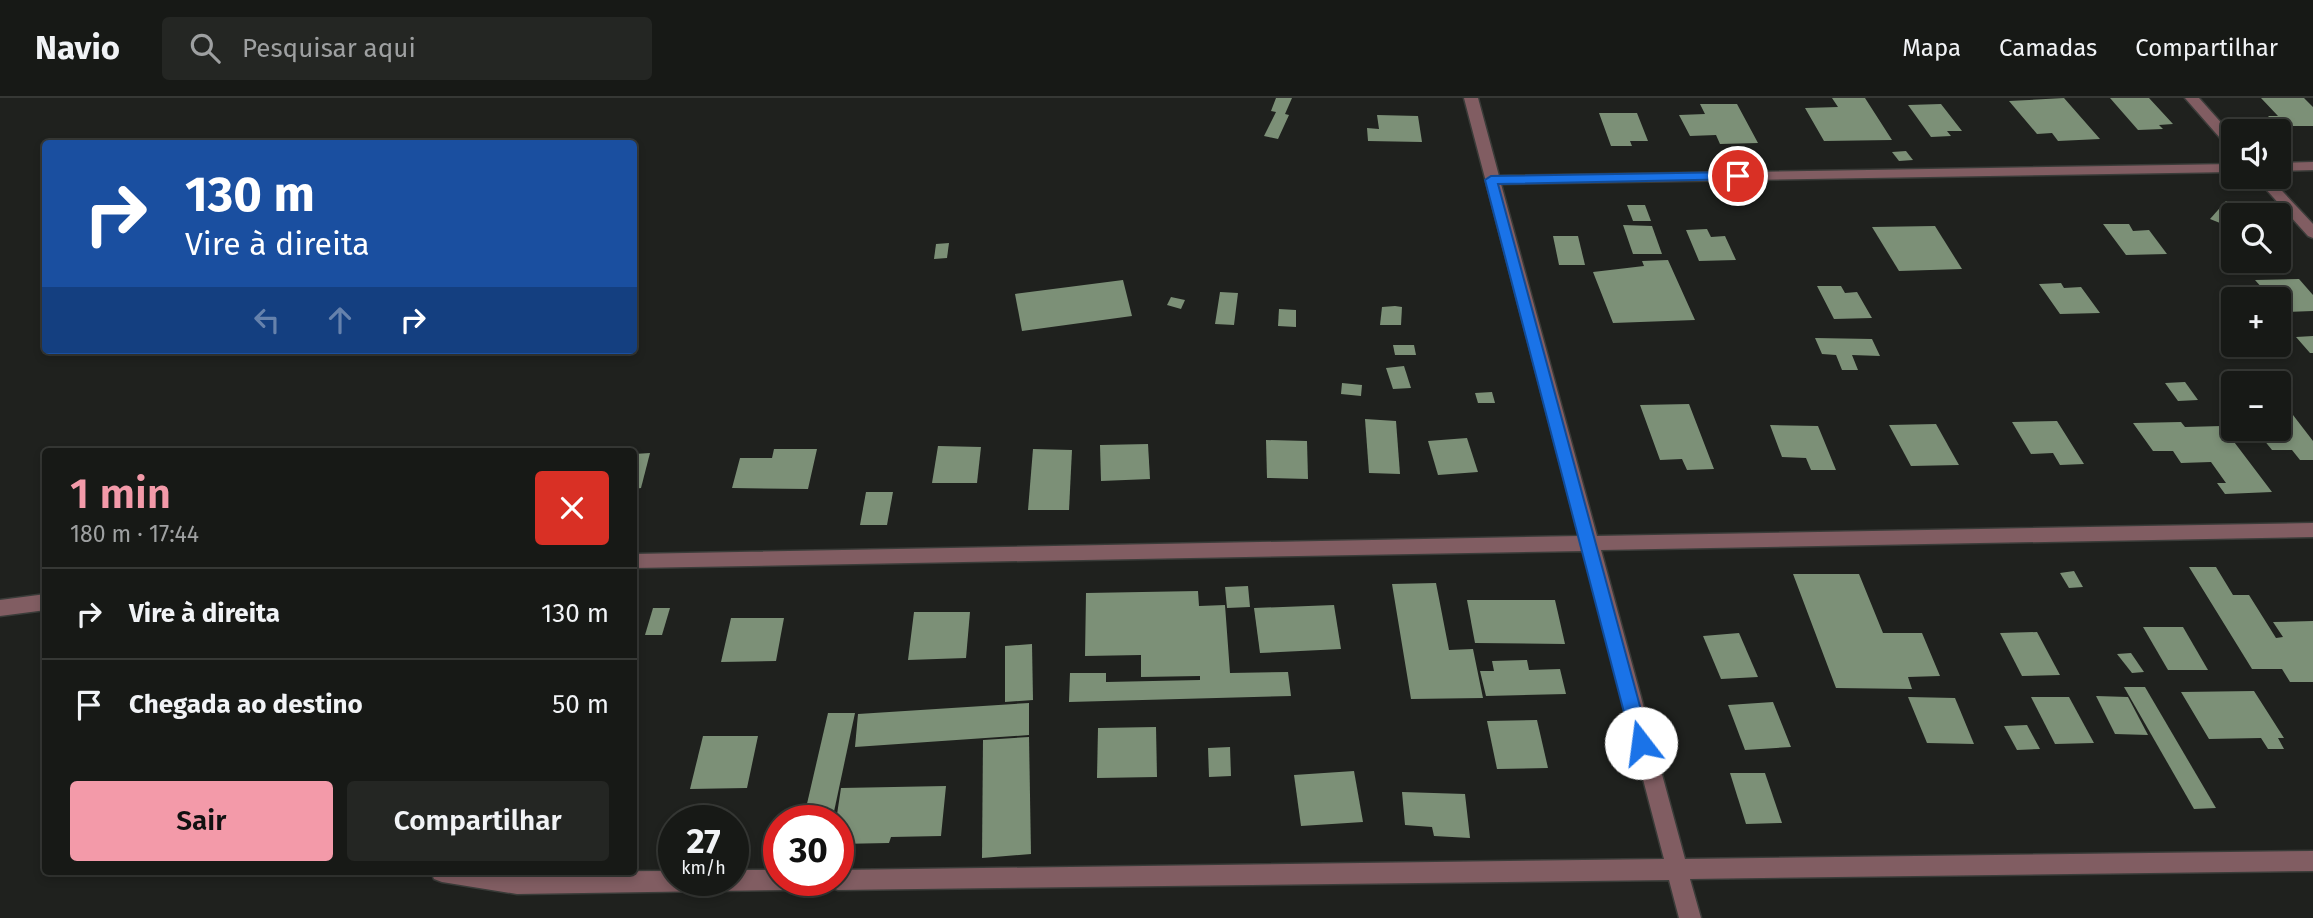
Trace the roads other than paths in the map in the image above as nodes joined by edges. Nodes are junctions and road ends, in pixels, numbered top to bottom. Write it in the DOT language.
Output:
graph roads {
  1 [pos="1471,98"];
  2 [pos="2192,98"];
  3 [pos="2221,131"];
  4 [pos="2313,166"];
  5 [pos="2291,167"];
  6 [pos="2221,168"];
  7 [pos="1491,180"];
  8 [pos="2273,189"];
  9 [pos="2313,233"];
  10 [pos="2313,530"];
  11 [pos="1587,542"];
  12 [pos="637,561"];
  13 [pos="42,603"];
  14 [pos="0,608"];
  15 [pos="2313,861"];
  16 [pos="1674,868"];
  17 [pos="461,875"];
  18 [pos="763,880"];
  19 [pos="854,880"];
  20 [pos="1690,918"];
  1 -- 7 [label="street"];
  2 -- 3 [label="street"];
  4 -- 5 [label="street"];
  6 -- 7 [label="street"];
  7 -- 11 [label="street"];
  8 -- 9 [label="street"];
  10 -- 11 [label="street"];
  11 -- 12 [label="street"];
  11 -- 16 [label="street"];
  13 -- 14 [label="street"];
  15 -- 16 [label="street"];
  16 -- 19 [label="street"];
  16 -- 20 [label="street"];
  17 -- 18 [label="street"];
}
